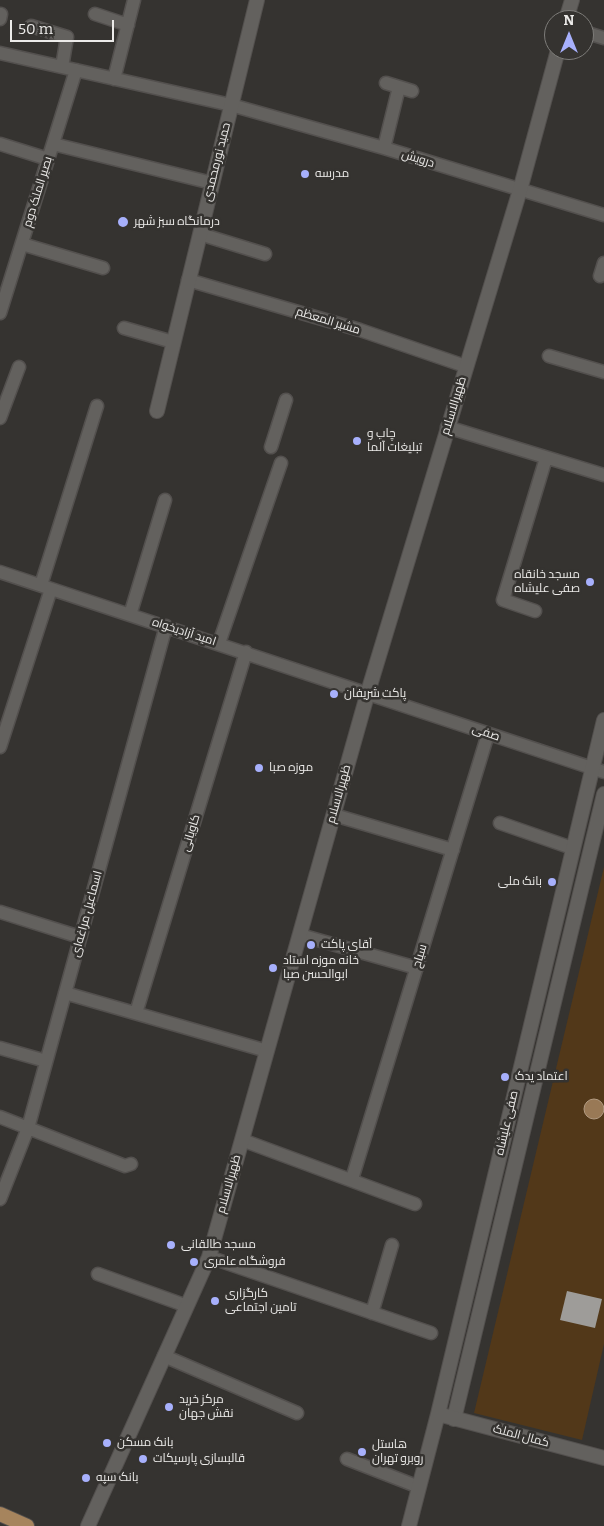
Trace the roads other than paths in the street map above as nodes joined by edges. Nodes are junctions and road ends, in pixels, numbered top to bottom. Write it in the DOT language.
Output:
graph roads {
  1 [pos="134,0"];
  2 [pos="257,0"];
  3 [pos="95,14"];
  4 [pos="128,25"];
  5 [pos="31,26"];
  6 [pos="0,53"];
  7 [pos="555,60"];
  8 [pos="62,67"];
  9 [pos="76,70"];
  10 [pos="114,79"];
  11 [pos="386,83"];
  12 [pos="399,87"];
  13 [pos="412,91"];
  14 [pos="231,105"];
  15 [pos="0,144"];
  16 [pos="53,144"];
  17 [pos="384,148"];
  18 [pos="48,159"];
  19 [pos="212,183"];
  20 [pos="520,190"];
  21 [pos="604,215"];
  22 [pos="200,234"];
  23 [pos="22,244"];
  24 [pos="265,254"];
  25 [pos="604,262"];
  26 [pos="103,268"];
  27 [pos="600,276"];
  28 [pos="188,280"];
  29 [pos="0,313"];
  30 [pos="124,328"];
  31 [pos="173,342"];
  32 [pos="549,356"];
  33 [pos="466,366"];
  34 [pos="20,367"];
  35 [pos="604,372"];
  36 [pos="286,400"];
  37 [pos="97,406"];
  38 [pos="157,411"];
  39 [pos="0,418"];
  40 [pos="447,428"];
  41 [pos="270,447"];
  42 [pos="546,458"];
  43 [pos="281,464"];
  44 [pos="604,475"];
  45 [pos="165,500"];
  46 [pos="0,572"];
  47 [pos="46,587"];
  48 [pos="535,611"];
  49 [pos="130,614"];
  50 [pos="166,626"];
  51 [pos="219,643"];
  52 [pos="246,652"];
  53 [pos="368,692"];
  54 [pos="604,720"];
  55 [pos="488,734"];
  56 [pos="0,747"];
  57 [pos="598,770"];
  58 [pos="604,794"];
  59 [pos="334,815"];
  60 [pos="500,823"];
  61 [pos="572,848"];
  62 [pos="453,850"];
  63 [pos="0,912"];
  64 [pos="300,935"];
  65 [pos="80,937"];
  66 [pos="417,968"];
  67 [pos="65,993"];
  68 [pos="136,1013"];
  69 [pos="0,1048"];
  70 [pos="267,1051"];
  71 [pos="46,1061"];
  72 [pos="0,1117"];
  73 [pos="28,1128"];
  74 [pos="242,1140"];
  75 [pos="131,1164"];
  76 [pos="352,1179"];
  77 [pos="0,1199"];
  78 [pos="415,1204"];
  79 [pos="392,1245"];
  80 [pos="209,1257"];
  81 [pos="98,1274"];
  82 [pos="187,1306"];
  83 [pos="372,1313"];
  84 [pos="431,1333"];
  85 [pos="164,1356"];
  86 [pos="297,1413"];
  87 [pos="438,1414"];
  88 [pos="454,1419"];
  89 [pos="604,1458"];
  90 [pos="347,1459"];
  91 [pos="419,1487"];
  92 [pos="0,1514"];
  93 [pos="27,1526"];
  94 [pos="88,1526"];
  95 [pos="409,1526"];
  1 -- 4 [label="street"];
  2 -- 14 [label="street, حمید نورمحمدی"];
  3 -- 4 [label="street"];
  4 -- 10 [label="street"];
  5 -- 8 [label="street"];
  6 -- 8 [label="street, درویش"];
  7 -- 20 [label="street, ظهیرالاسلام"];
  8 -- 9 [label="street, درویش"];
  9 -- 10 [label="street, درویش"];
  9 -- 16 [label="street, بصیر الملک دوم"];
  10 -- 14 [label="street, درویش"];
  11 -- 12 [label="street"];
  12 -- 13 [label="street"];
  12 -- 17 [label="street"];
  14 -- 17 [label="street, درویش"];
  14 -- 19 [label="street, حمید نورمحمدی"];
  15 -- 18 [label="street"];
  16 -- 18 [label="street, بصیر الملک دوم"];
  16 -- 19 [label="street"];
  17 -- 20 [label="street, درویش"];
  18 -- 23 [label="street, بصیر الملک دوم"];
  19 -- 22 [label="street, حمید نورمحمدی"];
  20 -- 21 [label="street, درویش"];
  20 -- 33 [label="street, ظهیرالاسلام"];
  22 -- 24 [label="street"];
  22 -- 28 [label="street, حمید نورمحمدی"];
  23 -- 26 [label="street"];
  23 -- 29 [label="street, بصیر الملک دوم"];
  25 -- 27 [label="street"];
  28 -- 31 [label="street, حمید نورمحمدی"];
  28 -- 33 [label="street, مشیر المعظم"];
  30 -- 31 [label="street"];
  31 -- 38 [label="street, حمید نورمحمدی"];
  32 -- 35 [label="street"];
  33 -- 40 [label="street, ظهیرالاسلام"];
  34 -- 39 [label="street"];
  36 -- 41 [label="street"];
  37 -- 47 [label="street"];
  40 -- 42 [label="street"];
  40 -- 53 [label="street, ظهیرالاسلام"];
  42 -- 44 [label="street"];
  42 -- 48 [label="street"];
  43 -- 51 [label="street"];
  45 -- 49 [label="street"];
  46 -- 47 [label="street, امید آزادیخواه"];
  47 -- 49 [label="street, امید آزادیخواه"];
  47 -- 56 [label="street"];
  49 -- 50 [label="street, امید آزادیخواه"];
  50 -- 51 [label="street, امید آزادیخواه"];
  50 -- 65 [label="street, اسماعیل مراغه‌ای"];
  51 -- 52 [label="street, امید آزادیخواه"];
  52 -- 53 [label="street, امید آزادیخواه"];
  52 -- 68 [label="street, کاویانی"];
  53 -- 55 [label="street, صفی"];
  53 -- 59 [label="street, ظهیرالاسلام"];
  54 -- 57 [label="street, صفی علیشاه"];
  55 -- 57 [label="street, صفی"];
  55 -- 62 [label="street, سیاح"];
  57 -- 61 [label="street, صفی علیشاه"];
  58 -- 88 [label="street, صفی علیشاه"];
  59 -- 62 [label="street"];
  59 -- 64 [label="street, ظهیرالاسلام"];
  60 -- 61 [label="street"];
  61 -- 87 [label="street, صفی علیشاه"];
  62 -- 66 [label="street, سیاح"];
  63 -- 65 [label="street"];
  64 -- 66 [label="street"];
  64 -- 70 [label="street, ظهیرالاسلام"];
  65 -- 67 [label="street, اسماعیل مراغه‌ای"];
  66 -- 76 [label="street, سیاح"];
  67 -- 68 [label="street"];
  67 -- 71 [label="street, اسماعیل مراغه‌ای"];
  68 -- 70 [label="street"];
  69 -- 71 [label="street"];
  70 -- 74 [label="street, ظهیرالاسلام"];
  71 -- 73 [label="street, اسماعیل مراغه‌ای"];
  72 -- 73 [label="street"];
  73 -- 75 [label="street"];
  73 -- 77 [label="street, اسماعیل مراغه‌ای"];
  74 -- 76 [label="street"];
  74 -- 80 [label="street, ظهیرالاسلام"];
  76 -- 78 [label="street"];
  79 -- 83 [label="street"];
  80 -- 82 [label="street, ظهیرالاسلام"];
  80 -- 83 [label="street"];
  81 -- 82 [label="street"];
  82 -- 85 [label="street, ظهیرالاسلام"];
  83 -- 84 [label="street"];
  85 -- 86 [label="street"];
  85 -- 94 [label="street, ظهیرالاسلام"];
  87 -- 88 [label="street, کمال الملک"];
  87 -- 91 [label="street, صفی علیشاه"];
  88 -- 89 [label="street, کمال الملک"];
  90 -- 91 [label="street"];
  91 -- 95 [label="street, صفی علیشاه"];
  92 -- 93 [label="main road"];
}
